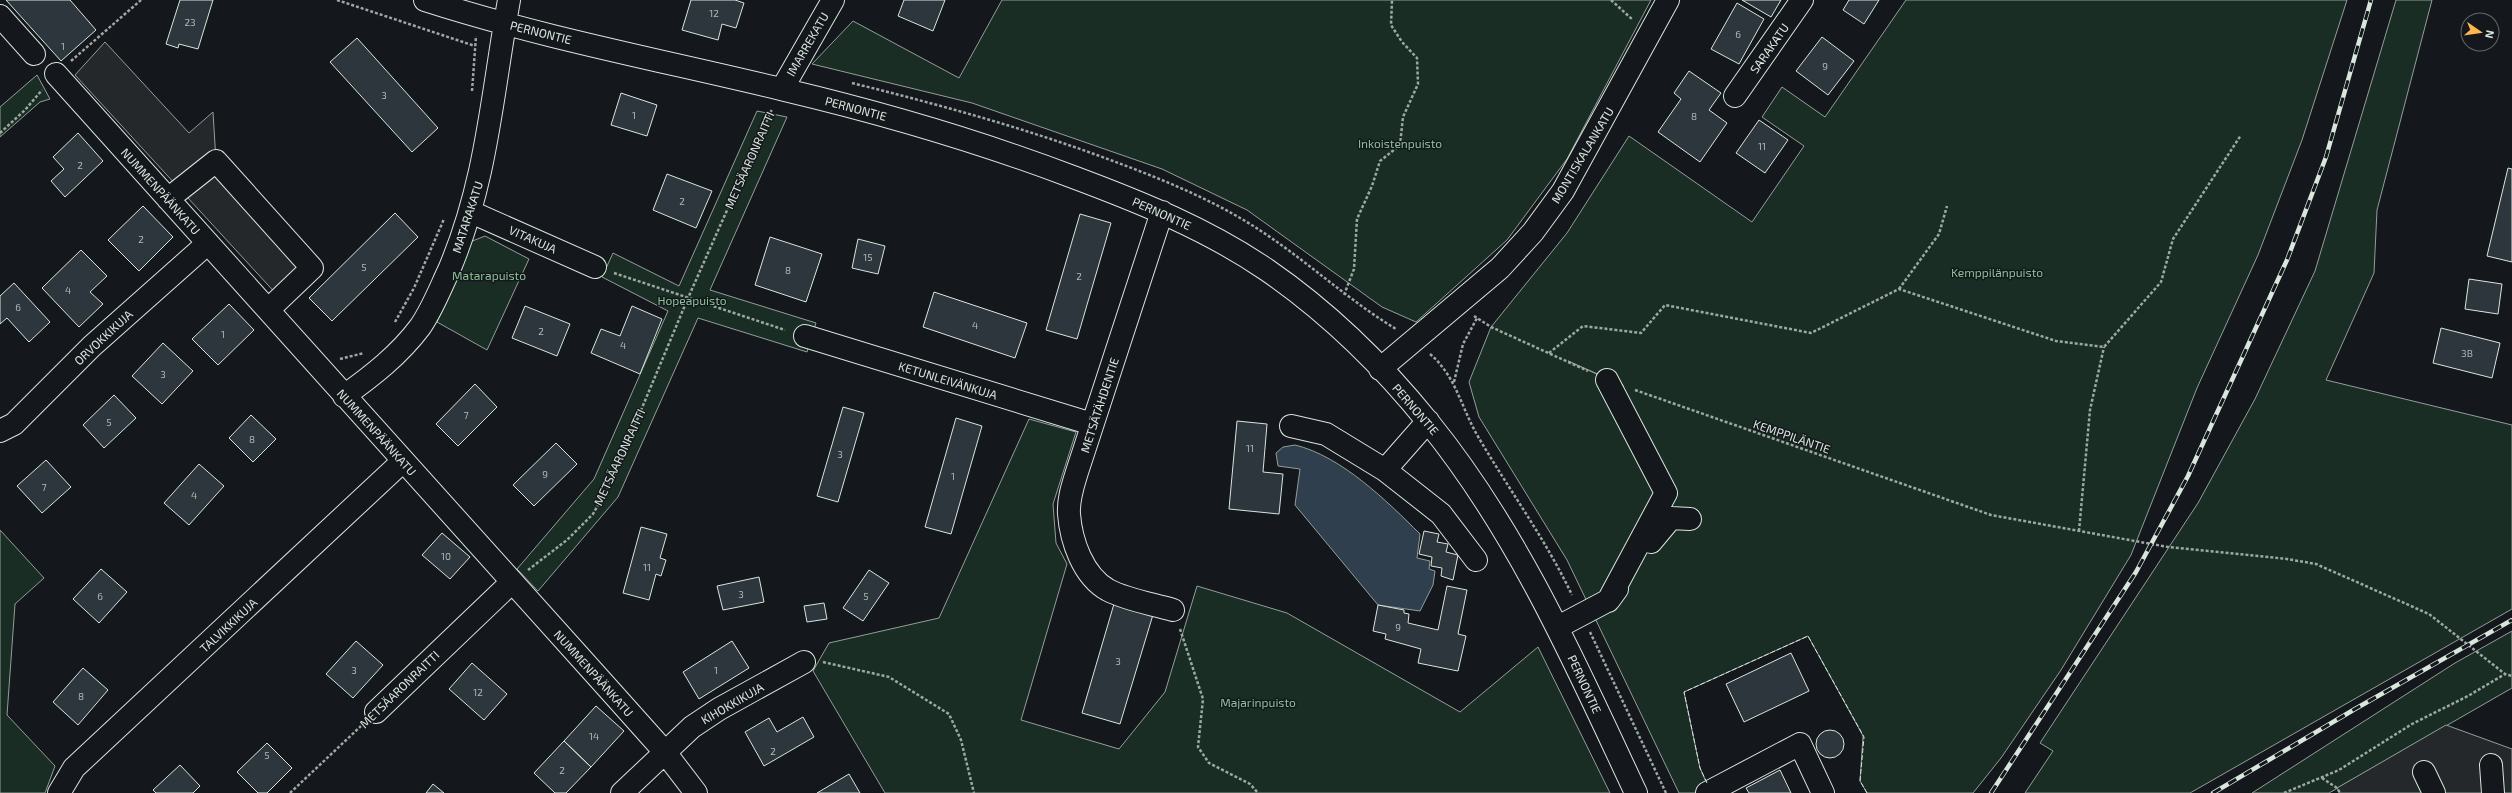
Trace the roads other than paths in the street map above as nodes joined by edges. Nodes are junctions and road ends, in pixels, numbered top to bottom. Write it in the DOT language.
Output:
graph roads {
  1 [pos="425,0"];
  2 [pos="509,0"];
  3 [pos="833,0"];
  4 [pos="1668,0"];
  5 [pos="1802,0"];
  6 [pos="0,16"];
  7 [pos="507,23"];
  8 [pos="34,54"];
  9 [pos="56,74"];
  10 [pos="782,89"];
  11 [pos="1735,96"];
  12 [pos="168,199"];
  13 [pos="471,212"];
  14 [pos="1162,212"];
  15 [pos="208,243"];
  16 [pos="596,267"];
  17 [pos="268,310"];
  18 [pos="805,336"];
  19 [pos="1380,368"];
  20 [pos="1607,380"];
  21 [pos="344,396"];
  22 [pos="1428,421"];
  23 [pos="1092,424"];
  24 [pos="1291,426"];
  25 [pos="0,431"];
  26 [pos="403,461"];
  27 [pos="1385,470"];
  28 [pos="1690,518"];
  29 [pos="1476,560"];
  30 [pos="512,582"];
  31 [pos="1608,601"];
  32 [pos="1173,610"];
  33 [pos="1558,626"];
  34 [pos="804,662"];
  35 [pos="376,712"];
  36 [pos="664,751"];
  37 [pos="2491,765"];
  38 [pos="2424,772"];
  39 [pos="59,793"];
  40 [pos="622,793"];
  41 [pos="696,793"];
  42 [pos="1636,793"];
  43 [pos="1707,793"];
  44 [pos="1823,793"];
  45 [pos="2434,793"];
  46 [pos="2493,793"];
  1 -- 7 [label="street, PERNONTIE"];
  2 -- 7 [label="street, MATARAKATU"];
  3 -- 10 [label="street, IMARREKATU"];
  4 -- 19 [label="street, MONTISKALANKATU"];
  5 -- 11 [label="street, SARAKATU"];
  6 -- 8 [label="street"];
  7 -- 10 [label="street, PERNONTIE"];
  7 -- 13 [label="street, MATARAKATU"];
  9 -- 12 [label="street, NUMMENPÄÄNKATU"];
  10 -- 14 [label="street, PERNONTIE"];
  12 -- 15 [label="street, NUMMENPÄÄNKATU"];
  12 -- 17 [label="street"];
  13 -- 16 [label="street, VITAKUJA"];
  13 -- 21 [label="street, MATARAKATU"];
  14 -- 19 [label="street, PERNONTIE"];
  14 -- 23 [label="street, METSÄTÄHDENTIE"];
  15 -- 17 [label="street, NUMMENPÄÄNKATU"];
  15 -- 25 [label="street, ORVOKKIKUJA"];
  17 -- 21 [label="street, NUMMENPÄÄNKATU"];
  18 -- 23 [label="street, KETUNLEIVÄNKUJA"];
  19 -- 22 [label="street, PERNONTIE"];
  20 -- 31 [label="street"];
  21 -- 26 [label="street, NUMMENPÄÄNKATU"];
  22 -- 27 [label="street"];
  22 -- 33 [label="street, PERNONTIE"];
  23 -- 32 [label="street, METSÄTÄHDENTIE"];
  24 -- 27 [label="street"];
  26 -- 30 [label="street, NUMMENPÄÄNKATU"];
  26 -- 39 [label="street, TALVIKKIKUJA"];
  27 -- 29 [label="street"];
  28 -- 31 [label="street"];
  30 -- 35 [label="street, METSÄARONRAITTI"];
  30 -- 36 [label="street, NUMMENPÄÄNKATU"];
  31 -- 33 [label="street"];
  33 -- 42 [label="street, PERNONTIE"];
  34 -- 36 [label="street, KIHOKKIKUJA"];
  36 -- 40 [label="street, KIHOKKIKUJA"];
  36 -- 41 [label="street, NUMMENPÄÄNKATU"];
  37 -- 46 [label="street"];
  38 -- 45 [label="street"];
  43 -- 44 [label="street"];
}
